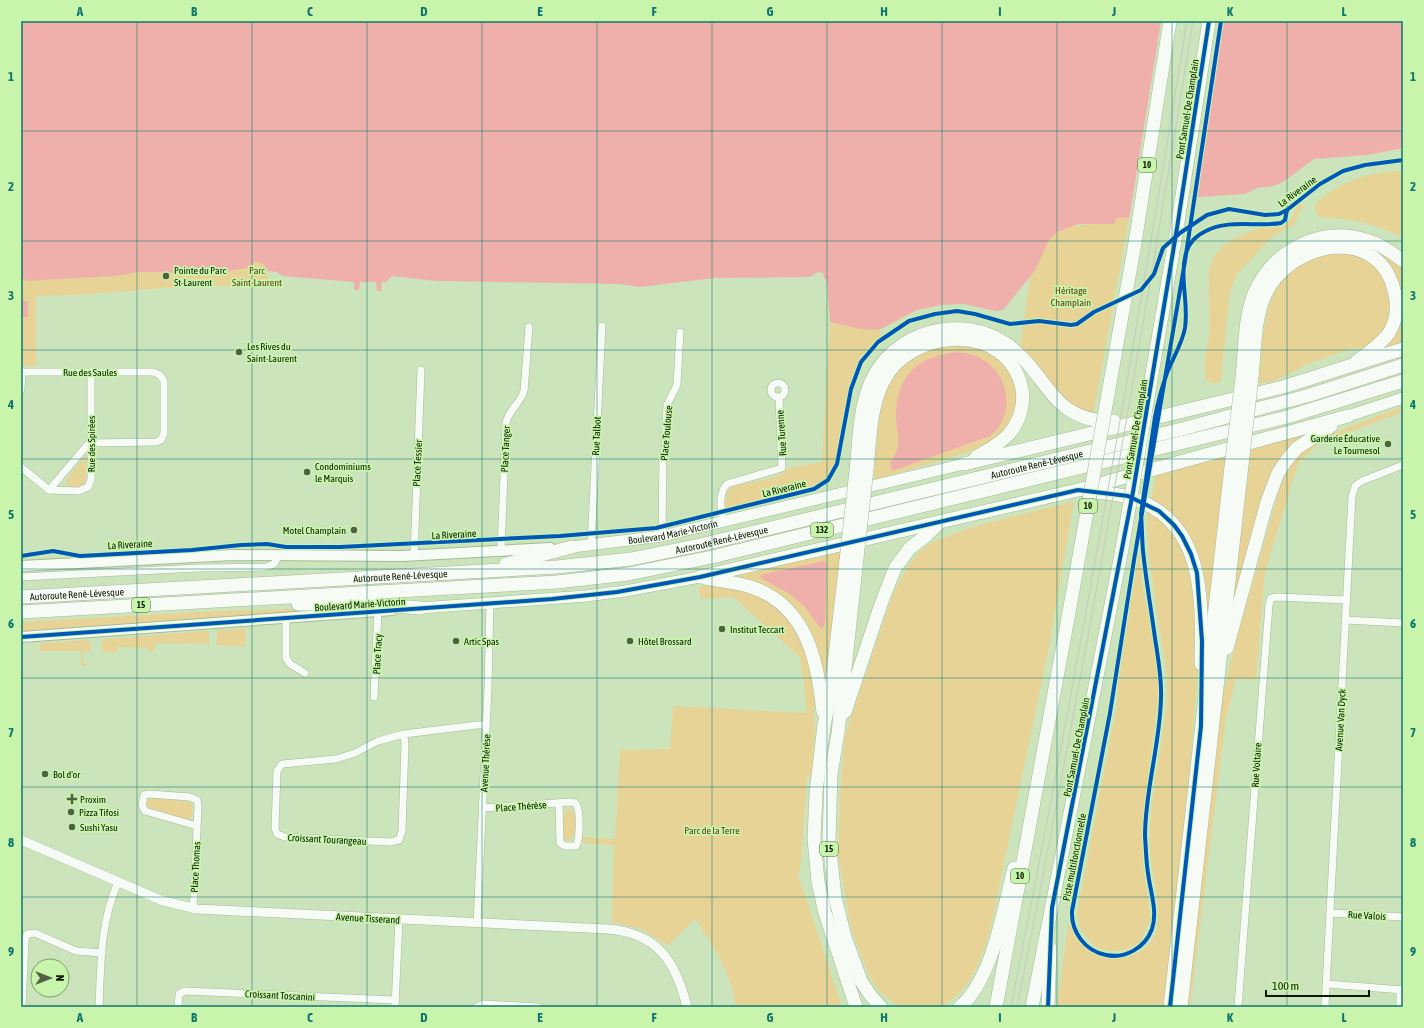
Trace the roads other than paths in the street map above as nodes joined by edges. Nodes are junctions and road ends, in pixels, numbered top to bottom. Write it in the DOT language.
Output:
graph roads {
  1 [pos="1170,21"];
  2 [pos="1209,21"];
  3 [pos="1403,261"];
  4 [pos="602,326"];
  5 [pos="529,328"];
  6 [pos="680,332"];
  7 [pos="1403,349"];
  8 [pos="1403,365"];
  9 [pos="1352,366"];
  10 [pos="421,370"];
  11 [pos="22,372"];
  12 [pos="91,372"];
  13 [pos="1247,377"];
  14 [pos="1403,381"];
  15 [pos="21,389"];
  16 [pos="779,398"];
  17 [pos="1403,398"];
  18 [pos="1348,416"];
  19 [pos="1151,417"];
  20 [pos="91,442"];
  21 [pos="964,464"];
  22 [pos="1403,465"];
  23 [pos="1237,466"];
  24 [pos="21,467"];
  25 [pos="862,470"];
  26 [pos="49,490"];
  27 [pos="1078,490"];
  28 [pos="723,521"];
  29 [pos="939,523"];
  30 [pos="662,536"];
  31 [pos="591,545"];
  32 [pos="572,547"];
  33 [pos="501,551"];
  34 [pos="278,555"];
  35 [pos="414,556"];
  36 [pos="851,560"];
  37 [pos="21,566"];
  38 [pos="478,572"];
  39 [pos="21,577"];
  40 [pos="700,577"];
  41 [pos="21,597"];
  42 [pos="228,600"];
  43 [pos="1346,600"];
  44 [pos="490,602"];
  45 [pos="420,608"];
  46 [pos="378,611"];
  47 [pos="21,612"];
  48 [pos="286,618"];
  49 [pos="1345,620"];
  50 [pos="1403,623"];
  51 [pos="21,637"];
  52 [pos="304,673"];
  53 [pos="1218,680"];
  54 [pos="374,697"];
  55 [pos="824,724"];
  56 [pos="486,725"];
  57 [pos="1201,726"];
  58 [pos="838,733"];
  59 [pos="404,734"];
  60 [pos="1038,782"];
  61 [pos="559,803"];
  62 [pos="483,808"];
  63 [pos="197,826"];
  64 [pos="21,840"];
  65 [pos="118,882"];
  66 [pos="1052,908"];
  67 [pos="192,909"];
  68 [pos="1330,913"];
  69 [pos="1403,917"];
  70 [pos="399,919"];
  71 [pos="477,923"];
  72 [pos="102,953"];
  73 [pos="1327,984"];
  74 [pos="1402,990"];
  75 [pos="395,1004"];
  76 [pos="22,1007"];
  77 [pos="99,1007"];
  78 [pos="178,1007"];
  79 [pos="476,1007"];
  80 [pos="538,1007"];
  81 [pos="688,1007"];
  82 [pos="856,1007"];
  83 [pos="881,1007"];
  84 [pos="960,1007"];
  85 [pos="996,1007"];
  86 [pos="1032,1007"];
  87 [pos="1048,1007"];
  88 [pos="1170,1007"];
  89 [pos="1181,1007"];
  90 [pos="1238,1007"];
  91 [pos="1325,1007"];
  92 [pos="1400,1007"];
  1 -- 60 [label="highway, 10, bridge"];
  2 -- 66 [label="highway, Pont Samuel-De Champlain, bridge"];
  3 -- 13 [label="highway"];
  4 -- 31 [label="street, Rue Talbot"];
  5 -- 33 [label="street, Place Tanger"];
  6 -- 30 [label="street, Place Toulouse"];
  7 -- 9 [label="highway"];
  8 -- 38 [label="highway, Autoroute René-Lévesque / 132"];
  9 -- 13 [label="highway"];
  9 -- 19 [label="highway"];
  10 -- 35 [label="street, Place Tessier"];
  11 -- 12 [label="street, Rue des Saules"];
  11 -- 15 [label="street"];
  12 -- 20 [label="street, Rue des Spirées"];
  12 -- 20 [label="street, Rue des Saules"];
  13 -- 23 [label="highway, bridge"];
  14 -- 42 [label="highway, Autoroute René-Lévesque / 132"];
  16 -- 28 [label="street, Rue Turenne"];
  17 -- 18 [label="main road"];
  18 -- 27 [label="highway"];
  18 -- 53 [label="highway"];
  19 -- 21 [label="highway"];
  19 -- 25 [label="highway"];
  20 -- 26 [label="street"];
  20 -- 26 [label="street, Rue des Spirées"];
  21 -- 25 [label="highway"];
  21 -- 28 [label="main road, Boulevard Marie-Victorin"];
  22 -- 43 [label="street, Avenue Van Dyck"];
  23 -- 53 [label="highway"];
  23 -- 57 [label="highway"];
  24 -- 26 [label="street"];
  25 -- 36 [label="highway, bridge"];
  27 -- 29 [label="highway"];
  27 -- 57 [label="highway"];
  28 -- 30 [label="main road, Boulevard Marie-Victorin"];
  29 -- 40 [label="highway"];
  29 -- 58 [label="highway"];
  30 -- 31 [label="main road, Boulevard Marie-Victorin"];
  31 -- 32 [label="main road, Boulevard Marie-Victorin"];
  32 -- 33 [label="main road, Boulevard Marie-Victorin"];
  32 -- 38 [label="highway"];
  33 -- 35 [label="main road, Boulevard Marie-Victorin"];
  34 -- 35 [label="main road, Boulevard Marie-Victorin"];
  34 -- 37 [label="main road, Boulevard Marie-Victorin"];
  34 -- 39 [label="street"];
  36 -- 55 [label="highway"];
  36 -- 58 [label="highway"];
  38 -- 41 [label="highway, Autoroute René-Lévesque / 15"];
  40 -- 44 [label="main road, Boulevard Marie-Victorin"];
  40 -- 55 [label="highway"];
  42 -- 45 [label="highway"];
  42 -- 47 [label="highway, Autoroute René-Lévesque / 15"];
  43 -- 49 [label="street, Avenue Van Dyck"];
  43 -- 90 [label="street, Rue Voltaire"];
  44 -- 45 [label="main road, Boulevard Marie-Victorin"];
  44 -- 56 [label="street, Avenue Thérèse"];
  45 -- 46 [label="main road, Boulevard Marie-Victorin"];
  46 -- 48 [label="main road, Boulevard Marie-Victorin"];
  46 -- 54 [label="street, Place Tracy"];
  48 -- 51 [label="main road, Boulevard Marie-Victorin"];
  48 -- 52 [label="street"];
  49 -- 50 [label="street"];
  49 -- 68 [label="street, Avenue Van Dyck"];
  53 -- 89 [label="highway"];
  55 -- 82 [label="highway"];
  56 -- 59 [label="street, Croissant Tourangeau"];
  56 -- 62 [label="street, Avenue Thérèse"];
  57 -- 88 [label="highway"];
  58 -- 83 [label="highway, 15"];
  59 -- 59 [label="street, Croissant Tourangeau"];
  60 -- 84 [label="highway"];
  60 -- 85 [label="highway, 10"];
  61 -- 61 [label="street, Place Thérèse"];
  61 -- 62 [label="street, Place Thérèse"];
  62 -- 71 [label="street, Avenue Thérèse"];
  63 -- 63 [label="street, Place Thomas"];
  63 -- 67 [label="street, Place Thomas"];
  64 -- 65 [label="street, Avenue Tisserand"];
  65 -- 67 [label="street, Avenue Tisserand"];
  65 -- 72 [label="street"];
  66 -- 86 [label="highway"];
  66 -- 87 [label="highway"];
  67 -- 70 [label="street, Avenue Tisserand"];
  68 -- 69 [label="street, Rue Valois"];
  68 -- 73 [label="street, Avenue Van Dyck"];
  70 -- 71 [label="street, Avenue Tisserand"];
  70 -- 75 [label="street, Croissant Toscanini"];
  71 -- 81 [label="street, Avenue Tisserand"];
  72 -- 76 [label="street"];
  72 -- 77 [label="street"];
  73 -- 74 [label="street"];
  73 -- 91 [label="street, Avenue Van Dyck"];
  74 -- 92 [label="street"];
  75 -- 78 [label="street, Croissant Toscanini"];
  79 -- 80 [label="street"];
}
